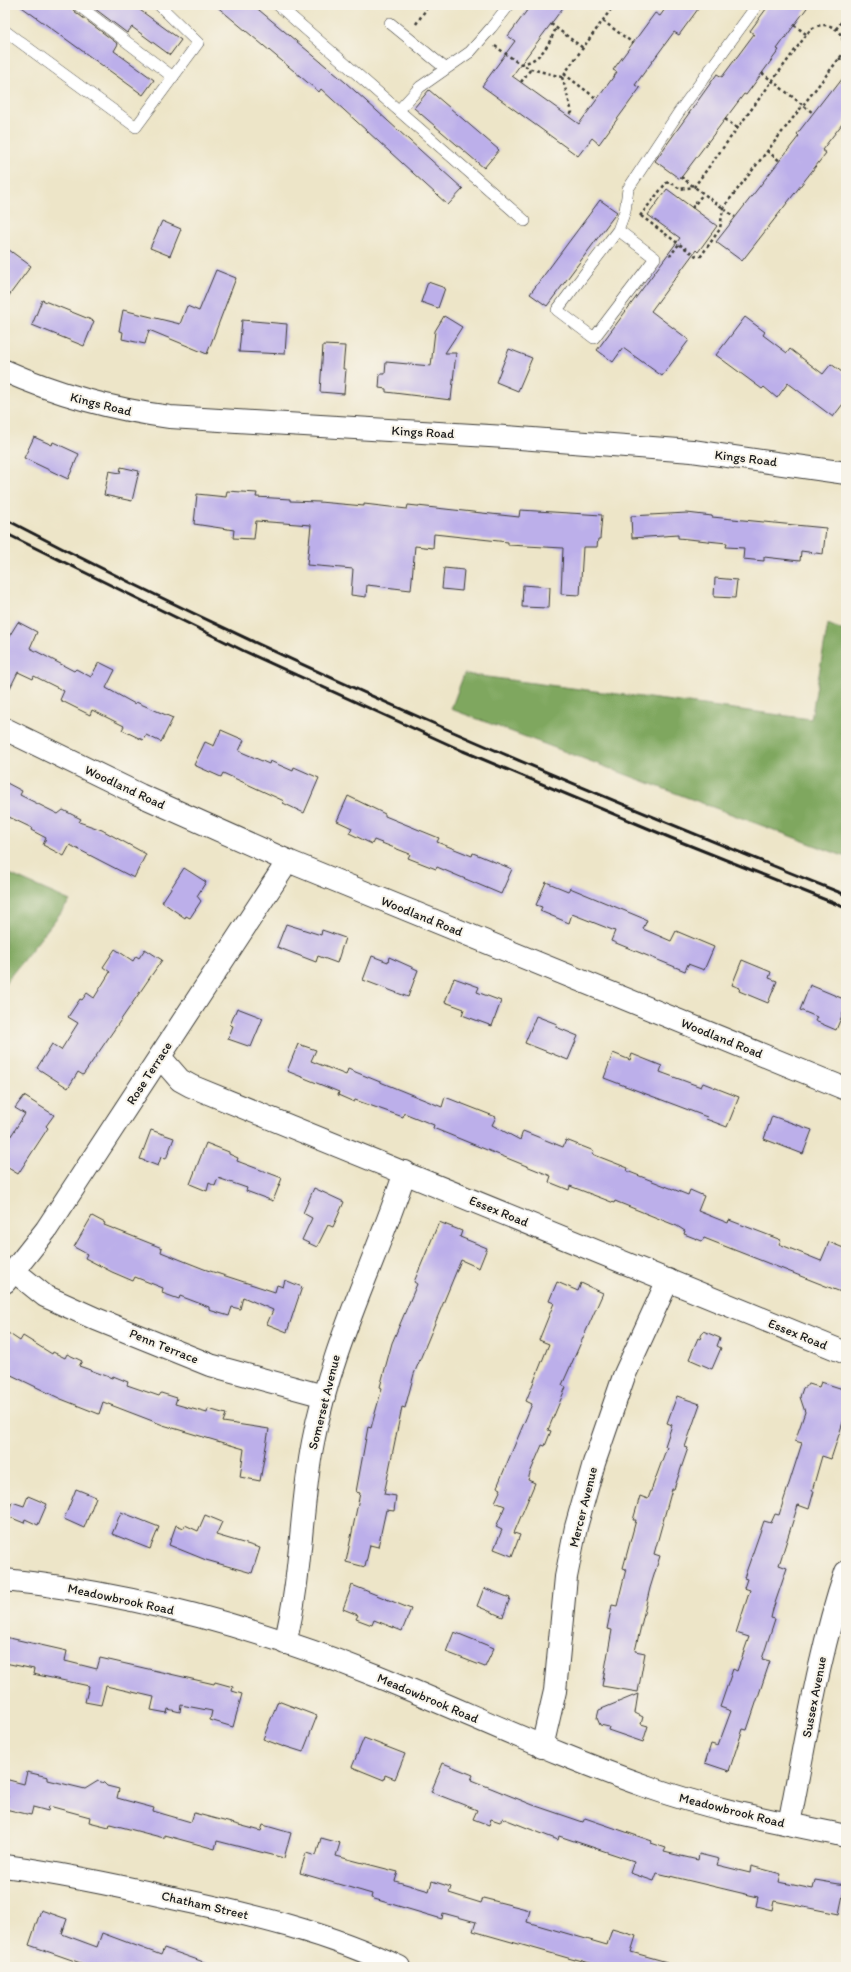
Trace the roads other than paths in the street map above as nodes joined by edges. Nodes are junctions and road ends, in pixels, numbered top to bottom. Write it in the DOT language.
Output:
graph roads {
  1 [pos="78,5"];
  2 [pos="159,5"];
  3 [pos="278,5"];
  4 [pos="509,5"];
  5 [pos="757,5"];
  6 [pos="390,23"];
  7 [pos="5,31"];
  8 [pos="445,68"];
  9 [pos="173,77"];
  10 [pos="399,110"];
  11 [pos="525,221"];
  12 [pos="618,230"];
  13 [pos="5,371"];
  14 [pos="846,472"];
  15 [pos="5,729"];
  16 [pos="288,861"];
  17 [pos="160,1057"];
  18 [pos="846,1089"];
  19 [pos="405,1172"];
  20 [pos="10,1276"];
  21 [pos="668,1280"];
  22 [pos="846,1353"];
  23 [pos="324,1396"];
  24 [pos="846,1572"];
  25 [pos="5,1580"];
  26 [pos="285,1643"];
  27 [pos="542,1747"];
  28 [pos="789,1824"];
  29 [pos="846,1836"];
  30 [pos="5,1866"];
  31 [pos="399,1967"];
  1 -- 9 [label="lane"];
  2 -- 9 [label="lane"];
  3 -- 10 [label="lane"];
  4 -- 8 [label="lane"];
  5 -- 12 [label="lane"];
  6 -- 8 [label="lane"];
  7 -- 9 [label="lane"];
  8 -- 10 [label="lane"];
  10 -- 11 [label="lane"];
  12 -- 12 [label="lane"];
  13 -- 14 [label="street, Kings Road"];
  15 -- 16 [label="street, Woodland Road"];
  16 -- 17 [label="street, Rose Terrace"];
  16 -- 18 [label="street, Woodland Road"];
  17 -- 19 [label="street, Essex Road"];
  17 -- 20 [label="street, Rose Terrace"];
  19 -- 21 [label="street, Essex Road"];
  19 -- 23 [label="street, Somerset Avenue"];
  20 -- 23 [label="street, Penn Terrace"];
  21 -- 22 [label="street, Essex Road"];
  21 -- 27 [label="street, Mercer Avenue"];
  23 -- 26 [label="street, Somerset Avenue"];
  24 -- 28 [label="street, Sussex Avenue"];
  25 -- 26 [label="street, Meadowbrook Road"];
  26 -- 27 [label="street, Meadowbrook Road"];
  27 -- 28 [label="street, Meadowbrook Road"];
  28 -- 29 [label="street, Meadowbrook Road"];
  30 -- 31 [label="street, Chatham Street"];
}
